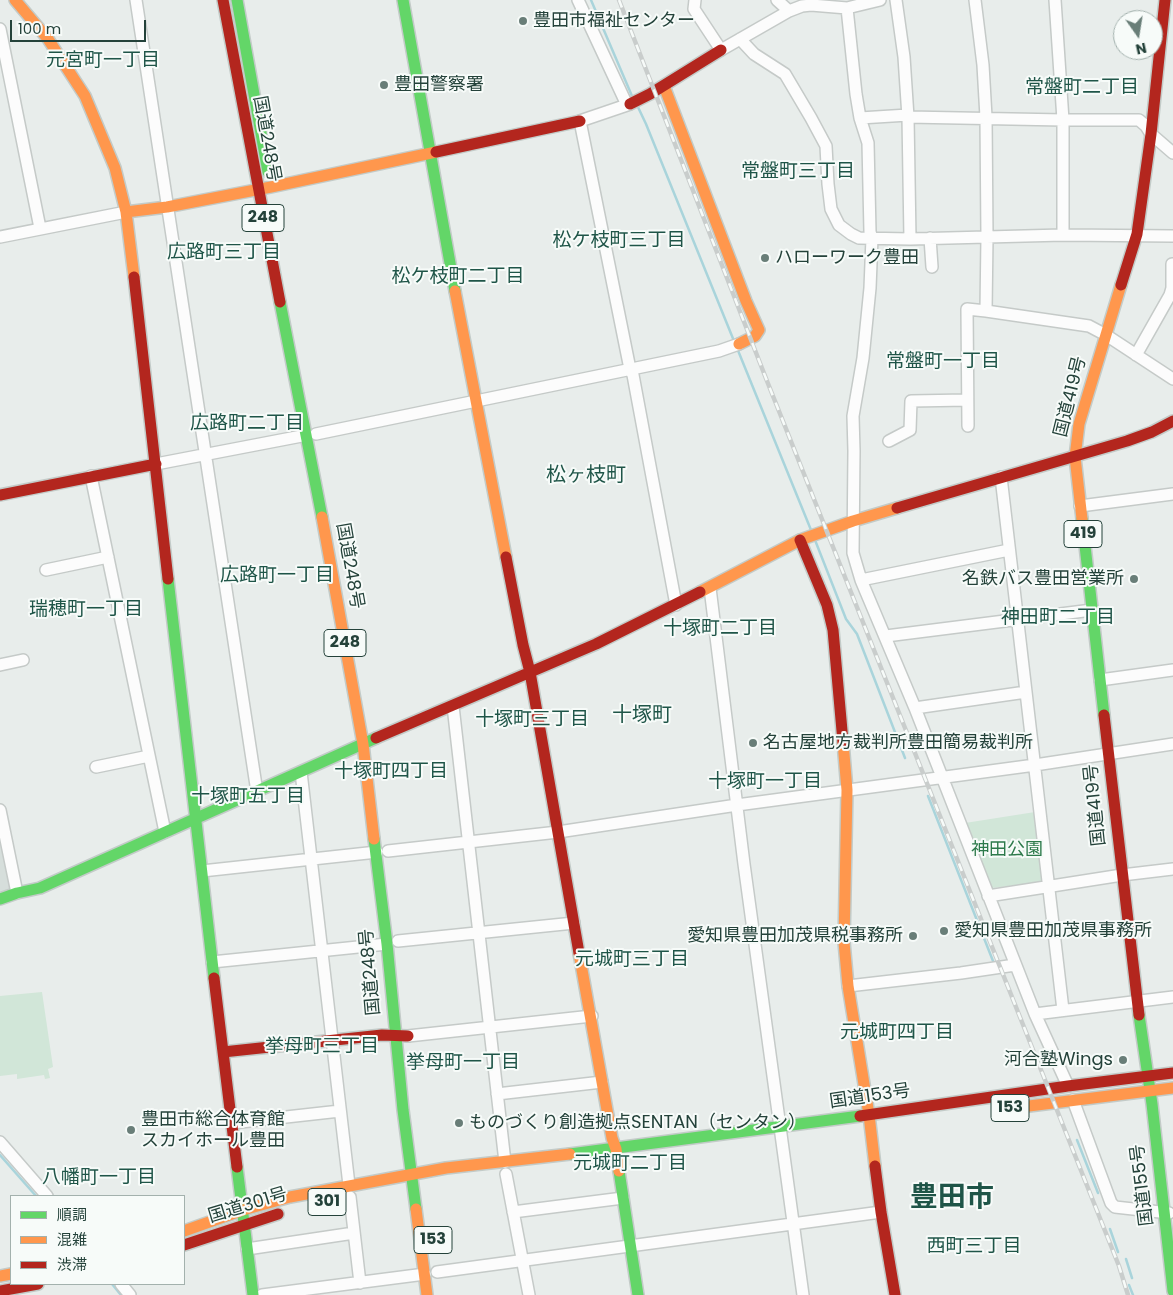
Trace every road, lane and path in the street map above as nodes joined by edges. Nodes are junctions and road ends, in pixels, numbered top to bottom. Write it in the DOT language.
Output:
graph roads {
  1 [pos="15,0"];
  2 [pos="136,0"];
  3 [pos="223,0"];
  4 [pos="237,0"];
  5 [pos="403,0"];
  6 [pos="578,0"];
  7 [pos="695,0"];
  8 [pos="777,0"];
  9 [pos="880,0"];
  10 [pos="896,0"];
  11 [pos="975,0"];
  12 [pos="1055,0"];
  13 [pos="1165,0"];
  14 [pos="847,8"];
  15 [pos="789,11"];
  16 [pos="0,29"];
  17 [pos="740,39"];
  18 [pos="1167,40"];
  19 [pos="721,50"];
  20 [pos="664,86"];
  21 [pos="629,104"];
  22 [pos="908,116"];
  23 [pos="860,118"];
  24 [pos="986,118"];
  25 [pos="1063,120"];
  26 [pos="580,121"];
  27 [pos="1150,134"];
  28 [pos="1173,153"];
  29 [pos="429,154"];
  30 [pos="258,190"];
  31 [pos="272,192"];
  32 [pos="167,207"];
  33 [pos="126,212"];
  34 [pos="40,228"];
  35 [pos="1137,234"];
  36 [pos="1063,235"];
  37 [pos="1173,236"];
  38 [pos="0,237"];
  39 [pos="987,237"];
  40 [pos="872,238"];
  41 [pos="930,238"];
  42 [pos="910,239"];
  43 [pos="1172,264"];
  44 [pos="932,267"];
  45 [pos="986,310"];
  46 [pos="1106,335"];
  47 [pos="299,339"];
  48 [pos="735,345"];
  49 [pos="1136,355"];
  50 [pos="630,369"];
  51 [pos="1173,379"];
  52 [pos="475,400"];
  53 [pos="967,400"];
  54 [pos="1173,421"];
  55 [pos="968,426"];
  56 [pos="312,435"];
  57 [pos="888,441"];
  58 [pos="205,454"];
  59 [pos="1075,457"];
  60 [pos="156,464"];
  61 [pos="90,476"];
  62 [pos="1001,477"];
  63 [pos="1173,494"];
  64 [pos="0,495"];
  65 [pos="1080,506"];
  66 [pos="853,521"];
  67 [pos="800,540"];
  68 [pos="1009,550"];
  69 [pos="108,557"];
  70 [pos="46,570"];
  71 [pos="861,580"];
  72 [pos="710,588"];
  73 [pos="676,605"];
  74 [pos="1092,610"];
  75 [pos="1017,618"];
  76 [pos="886,636"];
  77 [pos="22,660"];
  78 [pos="0,665"];
  79 [pos="1173,670"];
  80 [pos="530,672"];
  81 [pos="1100,680"];
  82 [pos="365,690"];
  83 [pos="1026,692"];
  84 [pos="453,706"];
  85 [pos="915,708"];
  86 [pos="363,744"];
  87 [pos="1173,744"];
  88 [pos="1108,753"];
  89 [pos="149,756"];
  90 [pos="1035,765"];
  91 [pos="96,767"];
  92 [pos="301,772"];
  93 [pos="941,777"];
  94 [pos="847,790"];
  95 [pos="257,792"];
  96 [pos="736,805"];
  97 [pos="0,810"];
  98 [pos="197,820"];
  99 [pos="165,832"];
  100 [pos="558,832"];
  101 [pos="468,842"];
  102 [pos="385,851"];
  103 [pos="312,860"];
  104 [pos="1173,869"];
  105 [pos="202,871"];
  106 [pos="1122,875"];
  107 [pos="1049,887"];
  108 [pos="17,892"];
  109 [pos="988,896"];
  110 [pos="0,900"];
  111 [pos="394,905"];
  112 [pos="574,923"];
  113 [pos="478,934"];
  114 [pos="392,942"];
  115 [pos="322,950"];
  116 [pos="212,962"];
  117 [pos="1015,965"];
  118 [pos="401,969"];
  119 [pos="848,986"];
  120 [pos="1173,996"];
  121 [pos="1137,1001"];
  122 [pos="1063,1010"];
  123 [pos="1034,1014"];
  124 [pos="592,1016"];
  125 [pos="489,1028"];
  126 [pos="395,1036"];
  127 [pos="408,1036"];
  128 [pos="332,1041"];
  129 [pos="223,1052"];
  130 [pos="1173,1073"];
  131 [pos="1147,1076"];
  132 [pos="602,1082"];
  133 [pos="1068,1086"];
  134 [pos="1173,1088"];
  135 [pos="1149,1091"];
  136 [pos="497,1094"];
  137 [pos="1072,1100"];
  138 [pos="1008,1108"];
  139 [pos="340,1111"];
  140 [pos="232,1123"];
  141 [pos="870,1124"];
  142 [pos="781,1136"];
  143 [pos="0,1142"];
  144 [pos="714,1147"];
  145 [pos="616,1154"];
  146 [pos="505,1162"];
  147 [pos="423,1167"];
  148 [pos="543,1168"];
  149 [pos="410,1174"];
  150 [pos="506,1174"];
  151 [pos="349,1185"];
  152 [pos="409,1188"];
  153 [pos="46,1195"];
  154 [pos="366,1195"];
  155 [pos="345,1198"];
  156 [pos="623,1198"];
  157 [pos="243,1210"];
  158 [pos="293,1211"];
  159 [pos="513,1212"];
  160 [pos="881,1212"];
  161 [pos="1168,1213"];
  162 [pos="244,1225"];
  163 [pos="794,1225"];
  164 [pos="185,1231"];
  165 [pos="354,1232"];
  166 [pos="185,1245"];
  167 [pos="631,1247"];
  168 [pos="247,1249"];
  169 [pos="523,1261"];
  170 [pos="437,1272"];
  171 [pos="425,1274"];
  172 [pos="360,1283"];
  173 [pos="33,1285"];
  174 [pos="122,1285"];
  175 [pos="0,1291"];
  176 [pos="1173,1291"];
  177 [pos="130,1295"];
  178 [pos="253,1295"];
  179 [pos="262,1295"];
  180 [pos="427,1295"];
  181 [pos="529,1295"];
  182 [pos="638,1295"];
  183 [pos="802,1295"];
  184 [pos="895,1295"];
  1 -- 33 [label="main road"];
  2 -- 32 [label="street"];
  3 -- 30 [label="main road, 国道248号 / 248"];
  4 -- 31 [label="main road, 国道248号 / 248"];
  5 -- 29 [label="main road"];
  6 -- 21 [label="street"];
  7 -- 19 [label="street"];
  8 -- 15 [label="street"];
  9 -- 14 [label="street"];
  10 -- 22 [label="street"];
  11 -- 24 [label="street"];
  12 -- 25 [label="street"];
  13 -- 18 [label="main road, 国道419号 / 419"];
  14 -- 15 [label="street"];
  14 -- 23 [label="street"];
  15 -- 17 [label="street"];
  16 -- 34 [label="street"];
  17 -- 19 [label="street"];
  17 -- 40 [label="street"];
  18 -- 27 [label="main road, 国道419号 / 419"];
  19 -- 20 [label="main road"];
  20 -- 21 [label="main road"];
  20 -- 48 [label="main road"];
  21 -- 26 [label="street"];
  22 -- 23 [label="street"];
  22 -- 24 [label="street"];
  22 -- 42 [label="street"];
  23 -- 40 [label="street"];
  24 -- 25 [label="street"];
  24 -- 39 [label="street"];
  25 -- 27 [label="street"];
  25 -- 36 [label="street"];
  26 -- 29 [label="main road"];
  26 -- 50 [label="street"];
  27 -- 28 [label="street"];
  27 -- 35 [label="main road, 国道419号 / 419"];
  29 -- 31 [label="main road"];
  29 -- 52 [label="main road"];
  30 -- 31 [label="main road"];
  30 -- 32 [label="main road"];
  30 -- 56 [label="main road, 国道248号 / 248"];
  32 -- 33 [label="main road"];
  32 -- 58 [label="street"];
  33 -- 34 [label="street"];
  33 -- 60 [label="main road"];
  34 -- 38 [label="street"];
  35 -- 36 [label="street"];
  35 -- 37 [label="street"];
  35 -- 46 [label="main road, 国道419号 / 419"];
  36 -- 39 [label="street"];
  39 -- 41 [label="street"];
  39 -- 45 [label="street"];
  40 -- 42 [label="street"];
  40 -- 66 [label="street"];
  41 -- 42 [label="street"];
  41 -- 44 [label="street"];
  43 -- 49 [label="street"];
  45 -- 46 [label="street"];
  45 -- 53 [label="street"];
  46 -- 49 [label="street"];
  46 -- 59 [label="main road, 国道419号 / 419"];
  47 -- 56 [label="main road, 国道248号 / 248"];
  48 -- 50 [label="street"];
  49 -- 51 [label="street"];
  50 -- 52 [label="street"];
  50 -- 73 [label="street"];
  52 -- 56 [label="street"];
  52 -- 80 [label="main road"];
  53 -- 55 [label="street"];
  53 -- 57 [label="street"];
  54 -- 59 [label="main road"];
  56 -- 58 [label="street"];
  56 -- 82 [label="main road, 国道248号 / 248"];
  56 -- 86 [label="main road, 国道248号 / 248"];
  58 -- 60 [label="street"];
  58 -- 95 [label="street"];
  59 -- 62 [label="main road"];
  59 -- 65 [label="main road, 国道419号 / 419"];
  60 -- 61 [label="main road"];
  60 -- 98 [label="main road"];
  61 -- 64 [label="main road"];
  61 -- 69 [label="street"];
  62 -- 66 [label="main road"];
  62 -- 68 [label="street"];
  63 -- 65 [label="street"];
  65 -- 74 [label="main road, 国道419号 / 419"];
  66 -- 67 [label="main road"];
  66 -- 71 [label="street"];
  67 -- 72 [label="main road"];
  67 -- 94 [label="main road"];
  68 -- 71 [label="street"];
  68 -- 75 [label="street"];
  69 -- 70 [label="street"];
  69 -- 89 [label="street"];
  71 -- 76 [label="street"];
  72 -- 73 [label="main road"];
  72 -- 96 [label="street"];
  73 -- 80 [label="main road"];
  74 -- 75 [label="street"];
  74 -- 81 [label="main road, 国道419号 / 419"];
  75 -- 76 [label="street"];
  75 -- 83 [label="street"];
  76 -- 85 [label="street"];
  77 -- 78 [label="street"];
  79 -- 81 [label="street"];
  80 -- 84 [label="main road"];
  80 -- 100 [label="main road"];
  81 -- 88 [label="main road, 国道419号 / 419"];
  83 -- 85 [label="street"];
  83 -- 90 [label="street"];
  84 -- 86 [label="main road"];
  84 -- 101 [label="street"];
  85 -- 93 [label="street"];
  86 -- 92 [label="main road"];
  86 -- 102 [label="main road, 国道248号 / 248"];
  87 -- 88 [label="street"];
  88 -- 90 [label="street"];
  88 -- 106 [label="main road, 国道419号 / 419"];
  89 -- 91 [label="street"];
  89 -- 99 [label="street"];
  90 -- 93 [label="street"];
  90 -- 107 [label="street"];
  92 -- 95 [label="main road"];
  92 -- 103 [label="street"];
  93 -- 94 [label="street"];
  93 -- 109 [label="street"];
  94 -- 96 [label="street"];
  94 -- 119 [label="main road"];
  95 -- 98 [label="main road"];
  96 -- 100 [label="street"];
  96 -- 142 [label="street"];
  97 -- 108 [label="street"];
  98 -- 99 [label="main road"];
  98 -- 105 [label="main road"];
  99 -- 108 [label="main road"];
  100 -- 101 [label="street"];
  100 -- 112 [label="main road"];
  101 -- 102 [label="street"];
  101 -- 113 [label="street"];
  102 -- 103 [label="street"];
  102 -- 114 [label="main road, 国道248号 / 248"];
  103 -- 105 [label="street"];
  103 -- 115 [label="street"];
  104 -- 106 [label="street"];
  105 -- 116 [label="main road"];
  106 -- 107 [label="street"];
  106 -- 121 [label="main road, 国道419号 / 419"];
  107 -- 109 [label="street"];
  107 -- 122 [label="street"];
  108 -- 110 [label="main road"];
  109 -- 117 [label="street"];
  111 -- 114 [label="main road, 国道248号 / 248"];
  112 -- 113 [label="street"];
  112 -- 124 [label="main road"];
  113 -- 114 [label="street"];
  113 -- 125 [label="street"];
  114 -- 115 [label="street"];
  114 -- 118 [label="main road, 国道248号 / 248"];
  114 -- 126 [label="main road, 国道248号 / 248"];
  115 -- 116 [label="street"];
  115 -- 128 [label="street"];
  116 -- 129 [label="main road"];
  117 -- 119 [label="street"];
  117 -- 123 [label="street"];
  119 -- 141 [label="main road"];
  120 -- 121 [label="street"];
  121 -- 122 [label="street"];
  121 -- 131 [label="main road, 国道419号 / 419"];
  122 -- 123 [label="street"];
  123 -- 133 [label="street"];
  124 -- 125 [label="street"];
  124 -- 132 [label="main road"];
  125 -- 127 [label="street"];
  125 -- 136 [label="street"];
  126 -- 127 [label="main road"];
  126 -- 128 [label="main road"];
  126 -- 149 [label="main road, 国道248号 / 248"];
  128 -- 129 [label="main road"];
  128 -- 139 [label="street"];
  129 -- 140 [label="main road"];
  130 -- 131 [label="main road, 国道153号 / 153"];
  131 -- 133 [label="main road, 国道153号 / 153"];
  131 -- 135 [label="main road, 国道155号"];
  132 -- 136 [label="street"];
  132 -- 145 [label="main road"];
  133 -- 141 [label="main road, 国道153号 / 153"];
  134 -- 135 [label="main road, 153"];
  135 -- 137 [label="main road, 153"];
  135 -- 161 [label="main road, 国道155号"];
  136 -- 146 [label="street"];
  137 -- 138 [label="main road, 153"];
  137 -- 161 [label="street"];
  139 -- 140 [label="street"];
  139 -- 151 [label="street"];
  140 -- 157 [label="main road"];
  141 -- 142 [label="main road, 国道153号 / 153"];
  141 -- 160 [label="main road"];
  142 -- 145 [label="main road, 国道153号 / 153"];
  142 -- 163 [label="street"];
  143 -- 153 [label="street"];
  144 -- 145 [label="main road, 国道153号 / 153"];
  145 -- 146 [label="main road, 国道153号 / 153"];
  145 -- 148 [label="main road, 国道153号 / 153"];
  145 -- 156 [label="main road"];
  146 -- 147 [label="main road, 国道153号 / 153"];
  147 -- 149 [label="main road, 国道153号 / 153"];
  147 -- 152 [label="main road"];
  149 -- 151 [label="main road, 国道301号 / 301"];
  149 -- 152 [label="main road, 153"];
  150 -- 159 [label="street"];
  151 -- 157 [label="main road, 国道301号 / 301"];
  152 -- 171 [label="main road, 153"];
  154 -- 155 [label="main road, 301"];
  155 -- 165 [label="street"];
  156 -- 159 [label="street"];
  156 -- 167 [label="main road"];
  157 -- 162 [label="main road"];
  157 -- 164 [label="main road, 国道301号 / 301"];
  158 -- 162 [label="main road, 国道301号 / 301"];
  159 -- 169 [label="street"];
  160 -- 163 [label="street"];
  160 -- 184 [label="main road"];
  161 -- 176 [label="main road, 国道155号"];
  162 -- 166 [label="main road, 国道301号 / 301"];
  162 -- 168 [label="main road"];
  163 -- 167 [label="street"];
  163 -- 183 [label="street"];
  165 -- 168 [label="street"];
  165 -- 172 [label="street"];
  167 -- 169 [label="street"];
  167 -- 182 [label="main road"];
  168 -- 178 [label="main road"];
  169 -- 170 [label="street"];
  169 -- 181 [label="street"];
  171 -- 172 [label="street"];
  171 -- 180 [label="main road, 153"];
  172 -- 179 [label="street"];
  173 -- 175 [label="main road"];
  174 -- 177 [label="street"];
}
